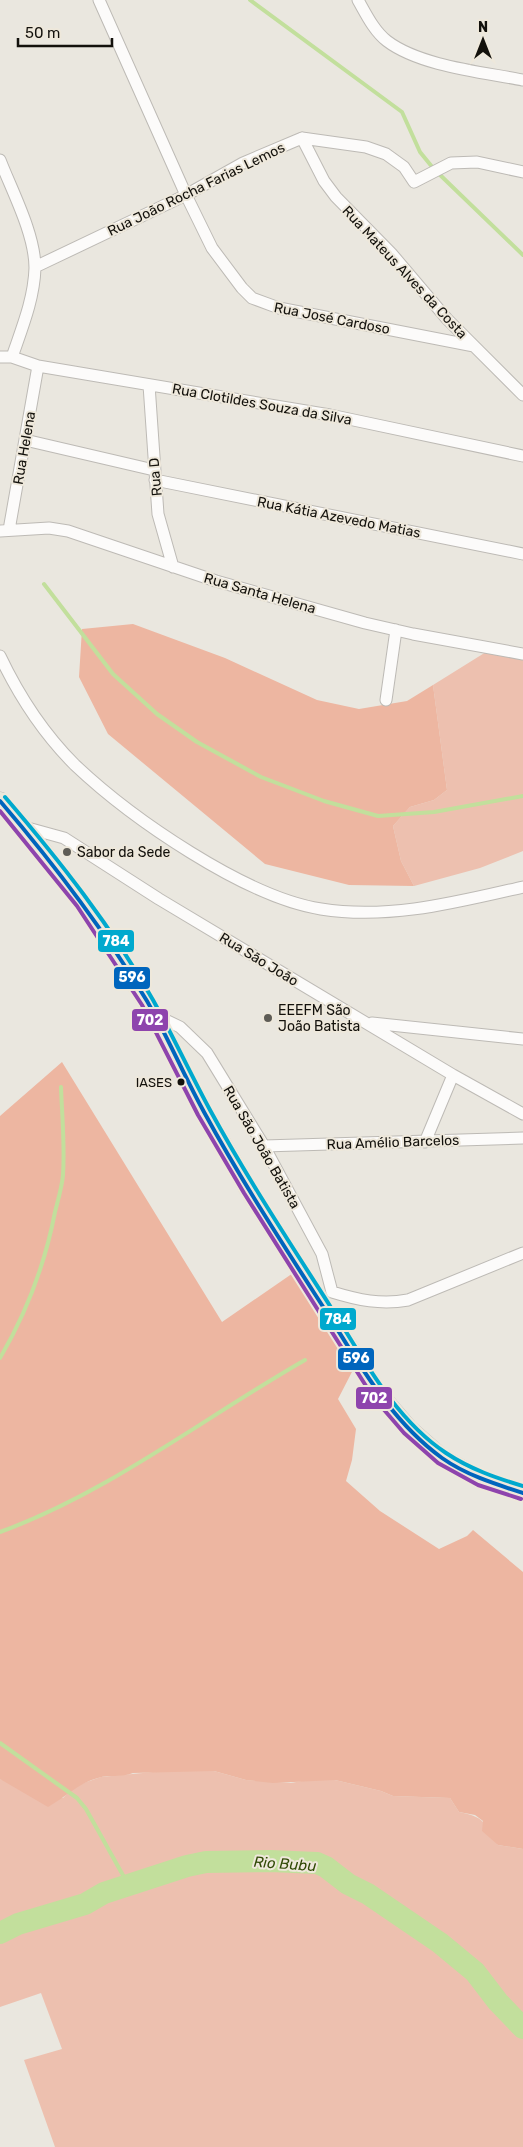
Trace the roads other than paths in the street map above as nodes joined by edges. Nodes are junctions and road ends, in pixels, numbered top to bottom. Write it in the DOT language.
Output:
graph roads {
  1 [pos="99,0"];
  2 [pos="358,0"];
  3 [pos="523,80"];
  4 [pos="302,138"];
  5 [pos="0,160"];
  6 [pos="523,172"];
  7 [pos="186,196"];
  8 [pos="35,267"];
  9 [pos="474,346"];
  10 [pos="0,357"];
  11 [pos="12,357"];
  12 [pos="38,366"];
  13 [pos="149,385"];
  14 [pos="523,395"];
  15 [pos="25,440"];
  16 [pos="523,456"];
  17 [pos="154,475"];
  18 [pos="4,530"];
  19 [pos="523,554"];
  20 [pos="173,567"];
  21 [pos="396,630"];
  22 [pos="523,654"];
  23 [pos="0,656"];
  24 [pos="386,700"];
  25 [pos="0,801"];
  26 [pos="24,828"];
  27 [pos="523,887"];
  28 [pos="152,1014"];
  29 [pos="368,1022"];
  30 [pos="523,1040"];
  31 [pos="453,1075"];
  32 [pos="523,1114"];
  33 [pos="523,1138"];
  34 [pos="425,1142"];
  35 [pos="264,1146"];
  36 [pos="523,1253"];
  37 [pos="326,1296"];
  38 [pos="523,1493"];
  1 -- 7 [label="street, Rua José Cardoso"];
  2 -- 3 [label="street"];
  4 -- 6 [label="street, Rua João Rocha Farias Lemos"];
  4 -- 7 [label="street, Rua João Rocha Farias Lemos"];
  4 -- 9 [label="street, Rua Mateus Alves da Costa"];
  5 -- 8 [label="street"];
  7 -- 8 [label="street, Rua João Rocha Farias Lemos"];
  7 -- 9 [label="street, Rua José Cardoso"];
  8 -- 11 [label="street"];
  9 -- 14 [label="street, Rua Mateus Alves da Costa"];
  10 -- 11 [label="street, Rua Clotildes Souza da Silva"];
  11 -- 12 [label="street, Rua Clotildes Souza da Silva"];
  12 -- 13 [label="street, Rua Clotildes Souza da Silva"];
  12 -- 15 [label="street, Rua Helena"];
  13 -- 16 [label="street, Rua Clotildes Souza da Silva"];
  13 -- 17 [label="street, Rua D"];
  15 -- 17 [label="street, Rua Kátia Azevedo Matias"];
  15 -- 18 [label="street, Rua Helena"];
  17 -- 19 [label="street, Rua Kátia Azevedo Matias"];
  17 -- 20 [label="street, Rua D"];
  18 -- 20 [label="street, Rua Santa Helena"];
  20 -- 21 [label="street, Rua Santa Helena"];
  21 -- 22 [label="street, Rua Santa Helena"];
  21 -- 24 [label="street"];
  23 -- 27 [label="street"];
  25 -- 26 [label="main road"];
  26 -- 28 [label="main road"];
  26 -- 29 [label="street, Rua São João"];
  28 -- 35 [label="street, Rua São João Batista"];
  28 -- 37 [label="main road"];
  29 -- 30 [label="street"];
  29 -- 31 [label="street, Rua São João"];
  31 -- 32 [label="street, Rua São João"];
  31 -- 34 [label="street"];
  33 -- 34 [label="street, Rua Amélio Barcelos"];
  34 -- 35 [label="street, Rua Amélio Barcelos"];
  35 -- 37 [label="street, Rua São João Batista"];
  36 -- 37 [label="street"];
  37 -- 38 [label="main road"];
}
